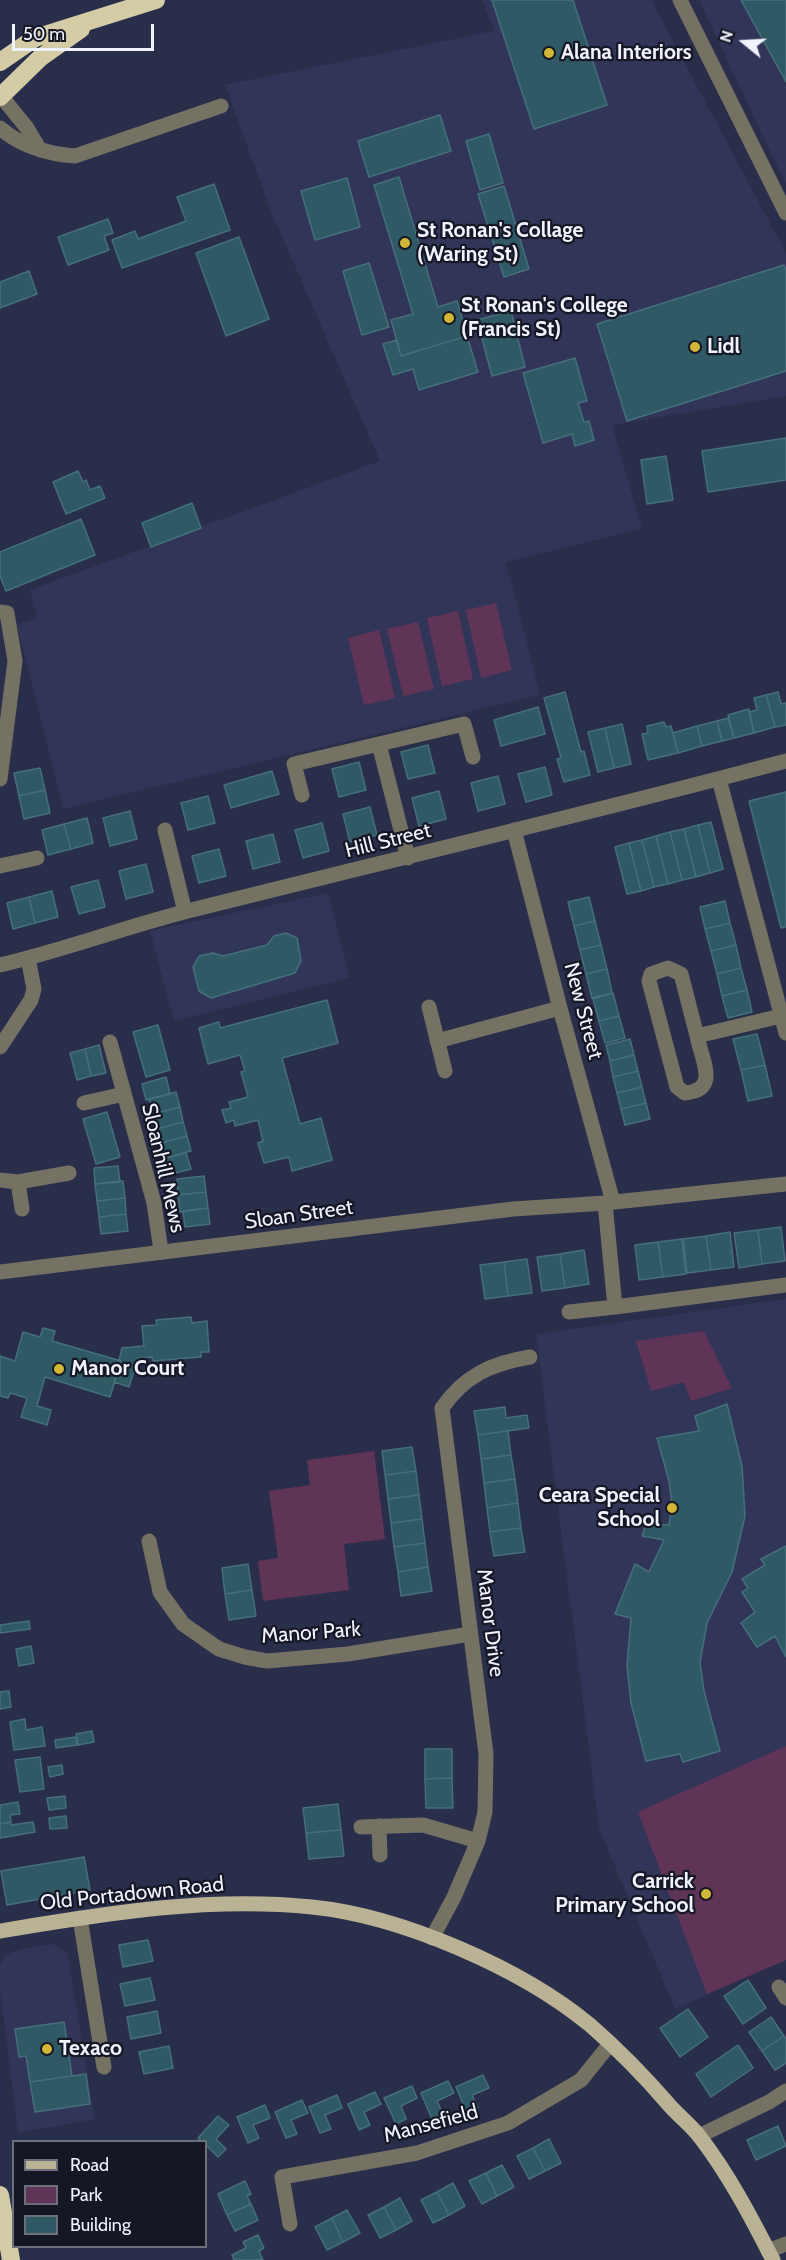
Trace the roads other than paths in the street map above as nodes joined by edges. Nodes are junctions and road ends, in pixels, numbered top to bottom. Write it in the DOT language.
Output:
graph roads {
  1 [pos="156,0"];
  2 [pos="680,0"];
  3 [pos="98,19"];
  4 [pos="0,62"];
  5 [pos="0,96"];
  6 [pos="221,106"];
  7 [pos="0,128"];
  8 [pos="40,150"];
  9 [pos="786,213"];
  10 [pos="0,612"];
  11 [pos="379,744"];
  12 [pos="472,757"];
  13 [pos="786,761"];
  14 [pos="719,779"];
  15 [pos="0,780"];
  16 [pos="302,795"];
  17 [pos="165,830"];
  18 [pos="514,830"];
  19 [pos="37,858"];
  20 [pos="408,858"];
  21 [pos="0,866"];
  22 [pos="185,912"];
  23 [pos="28,958"];
  24 [pos="0,965"];
  25 [pos="429,1007"];
  26 [pos="560,1008"];
  27 [pos="782,1016"];
  28 [pos="786,1033"];
  29 [pos="697,1036"];
  30 [pos="437,1041"];
  31 [pos="110,1042"];
  32 [pos="0,1047"];
  33 [pos="445,1071"];
  34 [pos="124,1094"];
  35 [pos="84,1103"];
  36 [pos="69,1173"];
  37 [pos="0,1180"];
  38 [pos="18,1182"];
  39 [pos="786,1184"];
  40 [pos="609,1202"];
  41 [pos="21,1209"];
  42 [pos="161,1251"];
  43 [pos="0,1272"];
  44 [pos="786,1285"];
  45 [pos="615,1307"];
  46 [pos="568,1312"];
  47 [pos="530,1357"];
  48 [pos="149,1541"];
  49 [pos="470,1634"];
  50 [pos="379,1826"];
  51 [pos="361,1827"];
  52 [pos="478,1841"];
  53 [pos="380,1855"];
  54 [pos="80,1918"];
  55 [pos="0,1931"];
  56 [pos="432,1938"];
  57 [pos="610,2044"];
  58 [pos="104,2067"];
  59 [pos="786,2091"];
  60 [pos="699,2136"];
  61 [pos="0,2195"];
  62 [pos="290,2224"];
  63 [pos="786,2244"];
  64 [pos="770,2256"];
  65 [pos="11,2260"];
  1 -- 3 [label="highway"];
  2 -- 9 [label="street"];
  3 -- 4 [label="highway"];
  3 -- 5 [label="highway"];
  5 -- 8 [label="street"];
  6 -- 8 [label="street"];
  7 -- 8 [label="street"];
  10 -- 15 [label="street"];
  11 -- 12 [label="street"];
  11 -- 16 [label="street"];
  11 -- 20 [label="street"];
  13 -- 14 [label="street, Hill Street"];
  14 -- 18 [label="street, Hill Street"];
  14 -- 27 [label="street"];
  17 -- 22 [label="street"];
  18 -- 20 [label="street, Hill Street"];
  18 -- 26 [label="street, New Street"];
  19 -- 21 [label="street"];
  20 -- 22 [label="street, Hill Street"];
  22 -- 23 [label="street, Hill Street"];
  23 -- 24 [label="street, Hill Street"];
  23 -- 32 [label="street"];
  25 -- 30 [label="street"];
  26 -- 30 [label="street"];
  26 -- 40 [label="street, New Street"];
  27 -- 28 [label="street"];
  27 -- 29 [label="street"];
  29 -- 29 [label="street"];
  30 -- 33 [label="street"];
  31 -- 34 [label="street, Sloanhill Mews"];
  34 -- 35 [label="street, Sloanhill Mews"];
  34 -- 42 [label="street, Sloanhill Mews"];
  36 -- 38 [label="street"];
  37 -- 38 [label="street"];
  38 -- 41 [label="street"];
  39 -- 40 [label="street, Sloan Street"];
  40 -- 42 [label="street, Sloan Street"];
  40 -- 45 [label="street"];
  42 -- 43 [label="street, Sloan Street"];
  44 -- 45 [label="street"];
  45 -- 46 [label="street"];
  47 -- 49 [label="street, Manor Drive"];
  48 -- 49 [label="street, Manor Park"];
  49 -- 52 [label="street, Manor Drive"];
  50 -- 51 [label="street"];
  50 -- 52 [label="street"];
  50 -- 53 [label="street"];
  52 -- 56 [label="street, Manor Drive"];
  54 -- 55 [label="main road, Old Portadown Road"];
  54 -- 56 [label="main road, Old Portadown Road"];
  54 -- 58 [label="street"];
  56 -- 57 [label="main road, Old Portadown Road"];
  57 -- 60 [label="main road, Old Portadown Road"];
  57 -- 62 [label="street, Mansefield"];
  59 -- 60 [label="street"];
  60 -- 64 [label="main road, Old Portadown Road"];
  61 -- 65 [label="highway"];
  63 -- 64 [label="street"];
}
